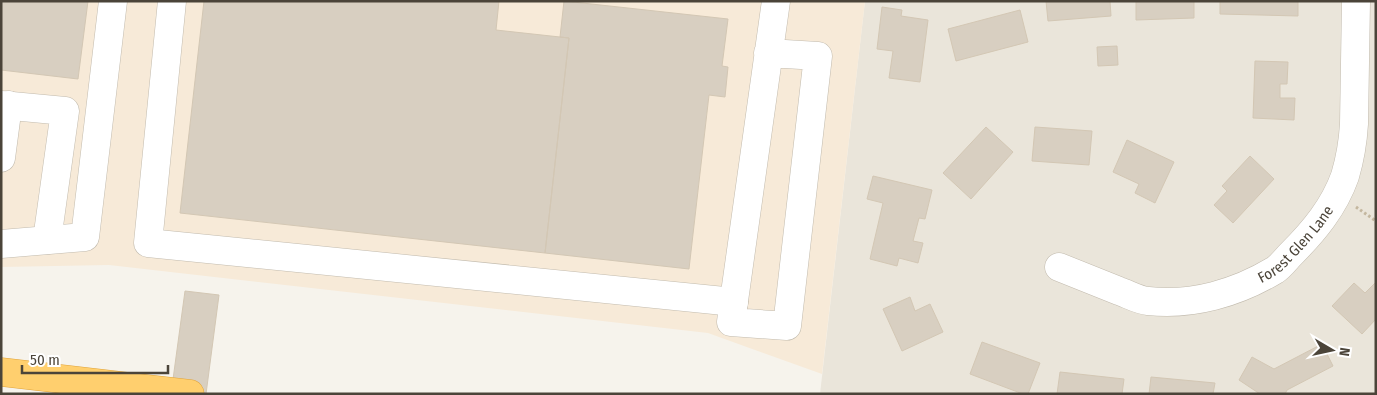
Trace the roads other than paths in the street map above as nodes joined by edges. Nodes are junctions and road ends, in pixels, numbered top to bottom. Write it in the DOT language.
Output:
graph roads {
  1 [pos="113,1"];
  2 [pos="172,1"];
  3 [pos="776,1"];
  4 [pos="1356,1"];
  5 [pos="768,53"];
  6 [pos="5,105"];
  7 [pos="1,158"];
  8 [pos="47,240"];
  9 [pos="1,244"];
  10 [pos="1059,267"];
  11 [pos="734,302"];
  12 [pos="1,372"];
  13 [pos="190,394"];
  1 -- 8 [label="street"];
  2 -- 11 [label="street"];
  3 -- 5 [label="street"];
  4 -- 10 [label="street, Forest Glen Lane"];
  5 -- 11 [label="street"];
  5 -- 11 [label="street"];
  6 -- 7 [label="street"];
  6 -- 8 [label="street"];
  8 -- 9 [label="street"];
  12 -- 13 [label="highway"];
}
